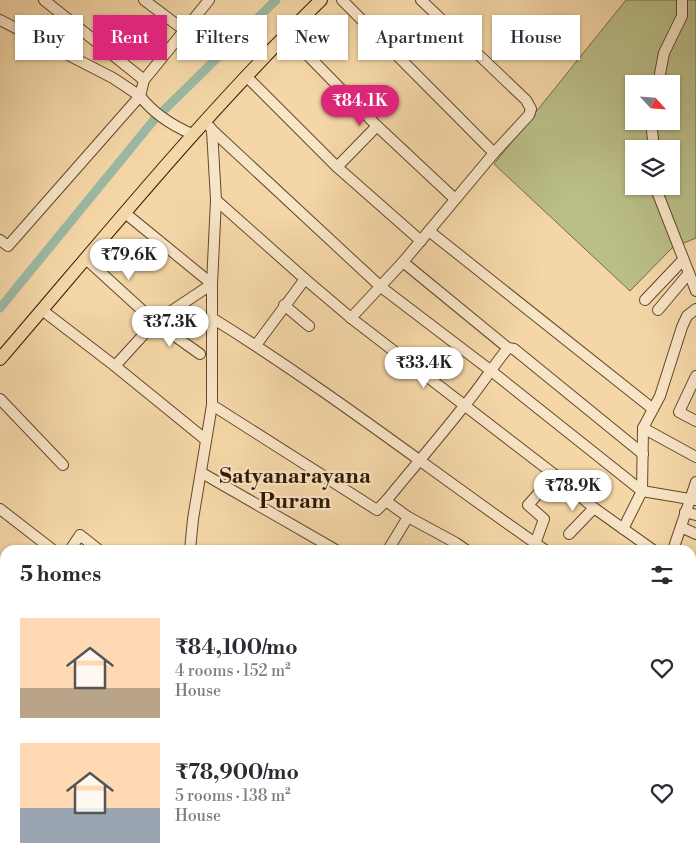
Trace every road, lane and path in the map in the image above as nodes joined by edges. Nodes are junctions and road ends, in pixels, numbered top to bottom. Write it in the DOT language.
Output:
graph roads {
  1 [pos="44,0"];
  2 [pos="144,0"];
  3 [pos="209,0"];
  4 [pos="321,0"];
  5 [pos="342,0"];
  6 [pos="421,0"];
  7 [pos="682,0"];
  8 [pos="196,15"];
  9 [pos="306,15"];
  10 [pos="0,20"];
  11 [pos="177,25"];
  12 [pos="177,39"];
  13 [pos="277,44"];
  14 [pos="312,60"];
  15 [pos="660,75"];
  16 [pos="246,76"];
  17 [pos="144,80"];
  18 [pos="140,96"];
  19 [pos="208,125"];
  20 [pos="377,126"];
  21 [pos="192,134"];
  22 [pos="494,153"];
  23 [pos="337,167"];
  24 [pos="658,195"];
  25 [pos="455,199"];
  26 [pos="216,200"];
  27 [pos="125,213"];
  28 [pos="429,232"];
  29 [pos="0,240"];
  30 [pos="421,241"];
  31 [pos="86,259"];
  32 [pos="683,260"];
  33 [pos="403,262"];
  34 [pos="689,274"];
  35 [pos="304,279"];
  36 [pos="212,284"];
  37 [pos="381,287"];
  38 [pos="696,292"];
  39 [pos="645,300"];
  40 [pos="284,306"];
  41 [pos="696,309"];
  42 [pos="42,310"];
  43 [pos="658,310"];
  44 [pos="212,318"];
  45 [pos="351,318"];
  46 [pos="155,322"];
  47 [pos="309,326"];
  48 [pos="256,345"];
  49 [pos="508,348"];
  50 [pos="200,354"];
  51 [pos="0,359"];
  52 [pos="115,366"];
  53 [pos="490,370"];
  54 [pos="696,376"];
  55 [pos="0,399"];
  56 [pos="212,405"];
  57 [pos="466,405"];
  58 [pos="653,409"];
  59 [pos="696,421"];
  60 [pos="643,428"];
  61 [pos="206,440"];
  62 [pos="643,454"];
  63 [pos="696,457"];
  64 [pos="419,459"];
  65 [pos="63,465"];
  66 [pos="202,473"];
  67 [pos="555,475"];
  68 [pos="696,482"];
  69 [pos="642,491"];
  70 [pos="693,499"];
  71 [pos="386,501"];
  72 [pos="594,508"];
  73 [pos="0,509"];
  74 [pos="685,512"];
  75 [pos="696,515"];
  76 [pos="408,517"];
  77 [pos="681,527"];
  78 [pos="623,529"];
  79 [pos="569,534"];
  80 [pos="696,534"];
  81 [pos="535,544"];
  82 [pos="47,545"];
  83 [pos="73,545"];
  84 [pos="93,545"];
  85 [pos="190,545"];
  86 [pos="327,545"];
  87 [pos="391,545"];
  88 [pos="454,545"];
  89 [pos="646,545"];
  90 [pos="675,545"];
  1 -- 17 [label="street"];
  2 -- 11 [label="street"];
  3 -- 8 [label="street"];
  4 -- 9 [label="main road"];
  5 -- 22 [label="street"];
  6 -- 22 [label="street"];
  7 -- 15 [label="street"];
  10 -- 18 [label="street"];
  12 -- 17 [label="street"];
  13 -- 16 [label="main road"];
  14 -- 20 [label="street"];
  16 -- 19 [label="main road"];
  16 -- 23 [label="street"];
  17 -- 18 [label="street"];
  18 -- 21 [label="street"];
  18 -- 29 [label="street"];
  19 -- 21 [label="main road"];
  19 -- 26 [label="street"];
  19 -- 37 [label="street"];
  20 -- 23 [label="street"];
  20 -- 25 [label="street"];
  21 -- 27 [label="main road"];
  22 -- 25 [label="street"];
  23 -- 30 [label="street"];
  24 -- 32 [label="street"];
  25 -- 28 [label="street"];
  26 -- 35 [label="street"];
  26 -- 36 [label="street"];
  27 -- 31 [label="main road"];
  27 -- 36 [label="street"];
  28 -- 30 [label="street"];
  28 -- 58 [label="street"];
  30 -- 33 [label="street"];
  31 -- 42 [label="main road"];
  31 -- 46 [label="street"];
  32 -- 34 [label="street"];
  32 -- 39 [label="street"];
  33 -- 37 [label="street"];
  33 -- 49 [label="street"];
  34 -- 38 [label="street"];
  34 -- 43 [label="street"];
  35 -- 40 [label="street"];
  35 -- 45 [label="street"];
  36 -- 44 [label="street"];
  36 -- 46 [label="street"];
  37 -- 45 [label="street"];
  37 -- 53 [label="street"];
  40 -- 47 [label="street"];
  40 -- 48 [label="street"];
  41 -- 58 [label="street"];
  42 -- 51 [label="main road"];
  42 -- 52 [label="street"];
  44 -- 48 [label="street"];
  44 -- 56 [label="street"];
  45 -- 57 [label="street"];
  46 -- 50 [label="street"];
  46 -- 52 [label="street"];
  48 -- 64 [label="street"];
  49 -- 53 [label="street"];
  49 -- 62 [label="street"];
  52 -- 61 [label="street"];
  53 -- 57 [label="street"];
  53 -- 69 [label="street"];
  54 -- 59 [label="street"];
  55 -- 65 [label="street"];
  56 -- 61 [label="street"];
  56 -- 71 [label="street"];
  57 -- 64 [label="street"];
  57 -- 67 [label="street"];
  58 -- 60 [label="street"];
  60 -- 62 [label="street"];
  60 -- 63 [label="street"];
  61 -- 66 [label="street"];
  62 -- 69 [label="street"];
  64 -- 71 [label="street"];
  64 -- 81 [label="street"];
  66 -- 85 [label="street"];
  66 -- 86 [label="street"];
  67 -- 72 [label="street"];
  67 -- 81 [label="street"];
  68 -- 70 [label="street"];
  69 -- 70 [label="street"];
  69 -- 78 [label="street"];
  70 -- 74 [label="street"];
  71 -- 76 [label="street"];
  72 -- 78 [label="street"];
  72 -- 79 [label="street"];
  73 -- 82 [label="street"];
  74 -- 75 [label="street"];
  74 -- 77 [label="street"];
  76 -- 87 [label="street"];
  76 -- 88 [label="street"];
  77 -- 80 [label="street"];
  77 -- 90 [label="street"];
  78 -- 89 [label="street"];
  83 -- 84 [label="street"];
}
